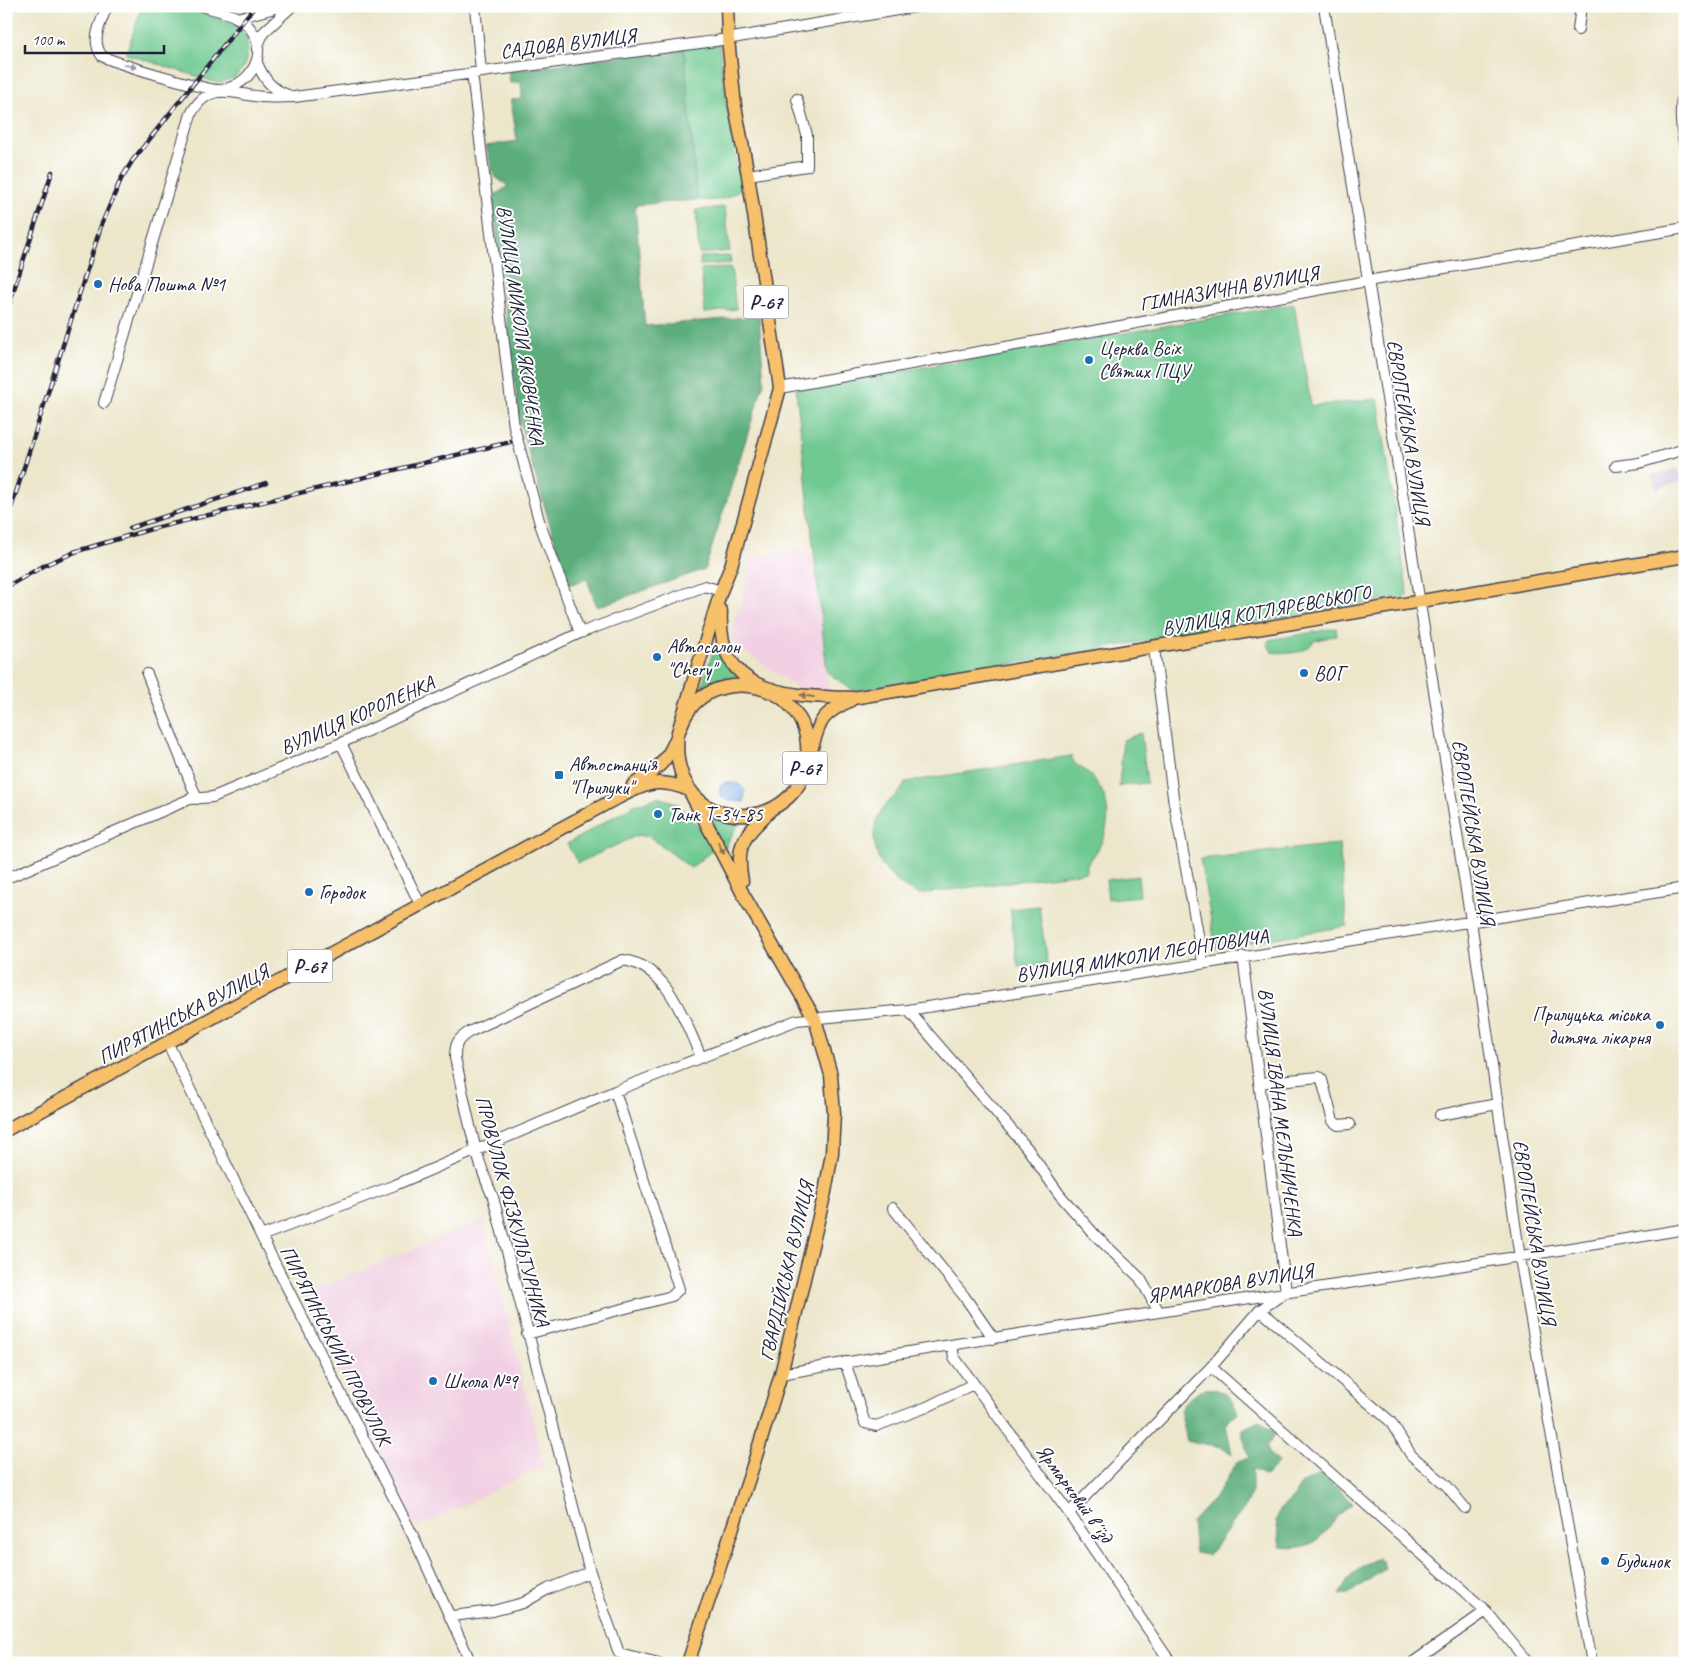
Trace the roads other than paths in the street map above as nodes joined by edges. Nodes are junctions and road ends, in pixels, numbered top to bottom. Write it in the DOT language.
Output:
graph roads {
  1 [pos="107,6"];
  2 [pos="202,6"];
  3 [pos="283,6"];
  4 [pos="292,6"];
  5 [pos="475,6"];
  6 [pos="727,6"];
  7 [pos="921,6"];
  8 [pos="1324,6"];
  9 [pos="1581,6"];
  10 [pos="238,18"];
  11 [pos="1578,30"];
  12 [pos="728,39"];
  13 [pos="258,49"];
  14 [pos="258,63"];
  15 [pos="476,72"];
  16 [pos="1685,89"];
  17 [pos="219,90"];
  18 [pos="294,97"];
  19 [pos="797,99"];
  20 [pos="1685,148"];
  21 [pos="748,175"];
  22 [pos="1685,228"];
  23 [pos="1367,281"];
  24 [pos="780,388"];
  25 [pos="104,403"];
  26 [pos="1685,449"];
  27 [pos="1616,466"];
  28 [pos="1685,556"];
  29 [pos="722,590"];
  30 [pos="1419,603"];
  31 [pos="580,633"];
  32 [pos="1154,648"];
  33 [pos="147,674"];
  34 [pos="761,687"];
  35 [pos="853,698"];
  36 [pos="678,732"];
  37 [pos="341,743"];
  38 [pos="807,762"];
  39 [pos="689,790"];
  40 [pos="197,799"];
  41 [pos="613,800"];
  42 [pos="774,808"];
  43 [pos="6,875"];
  44 [pos="1685,888"];
  45 [pos="744,896"];
  46 [pos="421,906"];
  47 [pos="1471,921"];
  48 [pos="1243,956"];
  49 [pos="1203,962"];
  50 [pos="908,1010"];
  51 [pos="815,1019"];
  52 [pos="168,1044"];
  53 [pos="701,1057"];
  54 [pos="1259,1083"];
  55 [pos="615,1091"];
  56 [pos="1498,1104"];
  57 [pos="1440,1115"];
  58 [pos="1350,1124"];
  59 [pos="6,1130"];
  60 [pos="476,1150"];
  61 [pos="893,1208"];
  62 [pos="1685,1229"];
  63 [pos="261,1236"];
  64 [pos="1520,1258"];
  65 [pos="1286,1292"];
  66 [pos="1260,1310"];
  67 [pos="1159,1312"];
  68 [pos="527,1334"];
  69 [pos="994,1339"];
  70 [pos="952,1345"];
  71 [pos="845,1362"];
  72 [pos="1210,1367"];
  73 [pos="781,1374"];
  74 [pos="973,1384"];
  75 [pos="1465,1508"];
  76 [pos="1069,1513"];
  77 [pos="590,1572"];
  78 [pos="1486,1611"];
  79 [pos="452,1616"];
  80 [pos="471,1663"];
  81 [pos="659,1663"];
  82 [pos="688,1663"];
  83 [pos="1172,1663"];
  84 [pos="1412,1663"];
  85 [pos="1528,1663"];
  86 [pos="1592,1663"];
  1 -- 17 [label="street, САДОВА ВУЛИЦЯ, one-way"];
  2 -- 10 [label="street"];
  3 -- 10 [label="street"];
  4 -- 13 [label="street"];
  5 -- 15 [label="street, ВУЛИЦЯ МИКОЛИ ЯКОВЧЕНКА"];
  6 -- 12 [label="main road, Р-67"];
  7 -- 12 [label="street, САДОВА ВУЛИЦЯ"];
  8 -- 23 [label="street, ЄВРОПЕЙСЬКА ВУЛИЦЯ"];
  9 -- 11 [label="street"];
  10 -- 13 [label="street"];
  12 -- 15 [label="street, САДОВА ВУЛИЦЯ"];
  12 -- 21 [label="main road, Р-67"];
  13 -- 14 [label="street"];
  14 -- 17 [label="street"];
  14 -- 18 [label="street"];
  15 -- 18 [label="street, САДОВА ВУЛИЦЯ"];
  15 -- 31 [label="street, ВУЛИЦЯ МИКОЛИ ЯКОВЧЕНКА"];
  16 -- 20 [label="street"];
  17 -- 18 [label="street, САДОВА ВУЛИЦЯ"];
  17 -- 25 [label="street"];
  19 -- 21 [label="street"];
  21 -- 24 [label="main road, Р-67"];
  22 -- 23 [label="street, ГІМНАЗИЧНА ВУЛИЦЯ"];
  23 -- 24 [label="street, ГІМНАЗИЧНА ВУЛИЦЯ"];
  23 -- 30 [label="street, ЄВРОПЕЙСЬКА ВУЛИЦЯ"];
  24 -- 29 [label="main road, Р-67"];
  26 -- 27 [label="street"];
  28 -- 30 [label="main road, ВУЛИЦЯ КОТЛЯРЕВСЬКОГО"];
  29 -- 31 [label="street, ВУЛИЦЯ КОРОЛЕНКА"];
  29 -- 34 [label="main road, Р-67"];
  29 -- 36 [label="main road, Р-67"];
  30 -- 32 [label="main road, ВУЛИЦЯ КОТЛЯРЕВСЬКОГО"];
  30 -- 47 [label="street, ЄВРОПЕЙСЬКА ВУЛИЦЯ"];
  31 -- 37 [label="street, ВУЛИЦЯ КОРОЛЕНКА"];
  32 -- 35 [label="main road, ВУЛИЦЯ КОТЛЯРЕВСЬКОГО"];
  32 -- 49 [label="street"];
  33 -- 40 [label="street"];
  35 -- 34 [label="main road, one-way"];
  34 -- 36 [label="main road, Р-67"];
  34 -- 38 [label="main road, Р-67"];
  35 -- 38 [label="main road"];
  36 -- 39 [label="main road, Р-67"];
  36 -- 41 [label="main road, Р-67"];
  37 -- 40 [label="street, ВУЛИЦЯ КОРОЛЕНКА"];
  37 -- 46 [label="street"];
  38 -- 42 [label="main road, Р-67"];
  39 -- 41 [label="main road, Р-67"];
  39 -- 42 [label="main road, Р-67"];
  39 -- 45 [label="main road, ГВАРДІЙСЬКА ВУЛИЦЯ, one-way"];
  40 -- 43 [label="street, ВУЛИЦЯ КОРОЛЕНКА"];
  41 -- 46 [label="main road, ПИРЯТИНСЬКА ВУЛИЦЯ / Р-67"];
  42 -- 45 [label="main road"];
  44 -- 47 [label="street, ВУЛИЦЯ МИКОЛИ ЛЕОНТОВИЧА"];
  45 -- 51 [label="main road, ГВАРДІЙСЬКА ВУЛИЦЯ"];
  46 -- 52 [label="main road, ПИРЯТИНСЬКА ВУЛИЦЯ / Р-67"];
  47 -- 48 [label="street, ВУЛИЦЯ МИКОЛИ ЛЕОНТОВИЧА"];
  47 -- 56 [label="street, ЄВРОПЕЙСЬКА ВУЛИЦЯ"];
  48 -- 49 [label="street, ВУЛИЦЯ МИКОЛИ ЛЕОНТОВИЧА"];
  48 -- 54 [label="street, ВУЛИЦЯ ІВАНА МЕЛЬНИЧЕНКА"];
  49 -- 50 [label="street, ВУЛИЦЯ МИКОЛИ ЛЕОНТОВИЧА"];
  50 -- 51 [label="street, ВУЛИЦЯ МИКОЛИ ЛЕОНТОВИЧА"];
  50 -- 67 [label="street"];
  51 -- 53 [label="street, ВУЛИЦЯ МИКОЛИ ЛЕОНТОВИЧА"];
  51 -- 73 [label="main road, ГВАРДІЙСЬКА ВУЛИЦЯ"];
  52 -- 59 [label="main road, ПИРЯТИНСЬКА ВУЛИЦЯ / Р-67"];
  52 -- 63 [label="street, ПИРЯТИНСЬКИЙ ПРОВУЛОК"];
  53 -- 55 [label="street, ВУЛИЦЯ МИКОЛИ ЛЕОНТОВИЧА"];
  53 -- 60 [label="street, ПРОВУЛОК ФІЗКУЛЬТУРНИКА"];
  54 -- 58 [label="street"];
  54 -- 65 [label="street, ВУЛИЦЯ ІВАНА МЕЛЬНИЧЕНКА"];
  55 -- 60 [label="street, ВУЛИЦЯ МИКОЛИ ЛЕОНТОВИЧА"];
  55 -- 68 [label="street"];
  56 -- 57 [label="street"];
  56 -- 64 [label="street, ЄВРОПЕЙСЬКА ВУЛИЦЯ"];
  60 -- 63 [label="street, ВУЛИЦЯ МИКОЛИ ЛЕОНТОВИЧА"];
  60 -- 68 [label="street, ПРОВУЛОК ФІЗКУЛЬТУРНИКА"];
  61 -- 69 [label="street"];
  62 -- 64 [label="street, ЯРМАРКОВА ВУЛИЦЯ"];
  63 -- 79 [label="street, ПИРЯТИНСЬКИЙ ПРОВУЛОК"];
  64 -- 65 [label="street, ЯРМАРКОВА ВУЛИЦЯ"];
  64 -- 86 [label="street, ЄВРОПЕЙСЬКА ВУЛИЦЯ"];
  65 -- 66 [label="street"];
  65 -- 67 [label="street, ЯРМАРКОВА ВУЛИЦЯ"];
  66 -- 72 [label="street"];
  66 -- 75 [label="street"];
  67 -- 69 [label="street, ЯРМАРКОВА ВУЛИЦЯ"];
  68 -- 77 [label="street, ПРОВУЛОК ФІЗКУЛЬТУРНИКА"];
  69 -- 70 [label="street, ЯРМАРКОВА ВУЛИЦЯ"];
  70 -- 71 [label="street, ЯРМАРКОВА ВУЛИЦЯ"];
  70 -- 74 [label="street, Ярмарковий вʼїзд"];
  71 -- 73 [label="street, ЯРМАРКОВА ВУЛИЦЯ"];
  71 -- 74 [label="street"];
  72 -- 76 [label="street"];
  72 -- 78 [label="street"];
  73 -- 82 [label="main road, ГВАРДІЙСЬКА ВУЛИЦЯ"];
  74 -- 76 [label="street, Ярмарковий вʼїзд"];
  76 -- 83 [label="street, Ярмарковий вʼїзд"];
  77 -- 79 [label="street"];
  77 -- 81 [label="street, ПРОВУЛОК ФІЗКУЛЬТУРНИКА"];
  78 -- 84 [label="street"];
  78 -- 85 [label="street"];
  79 -- 80 [label="street, ПИРЯТИНСЬКИЙ ПРОВУЛОК"];
}
